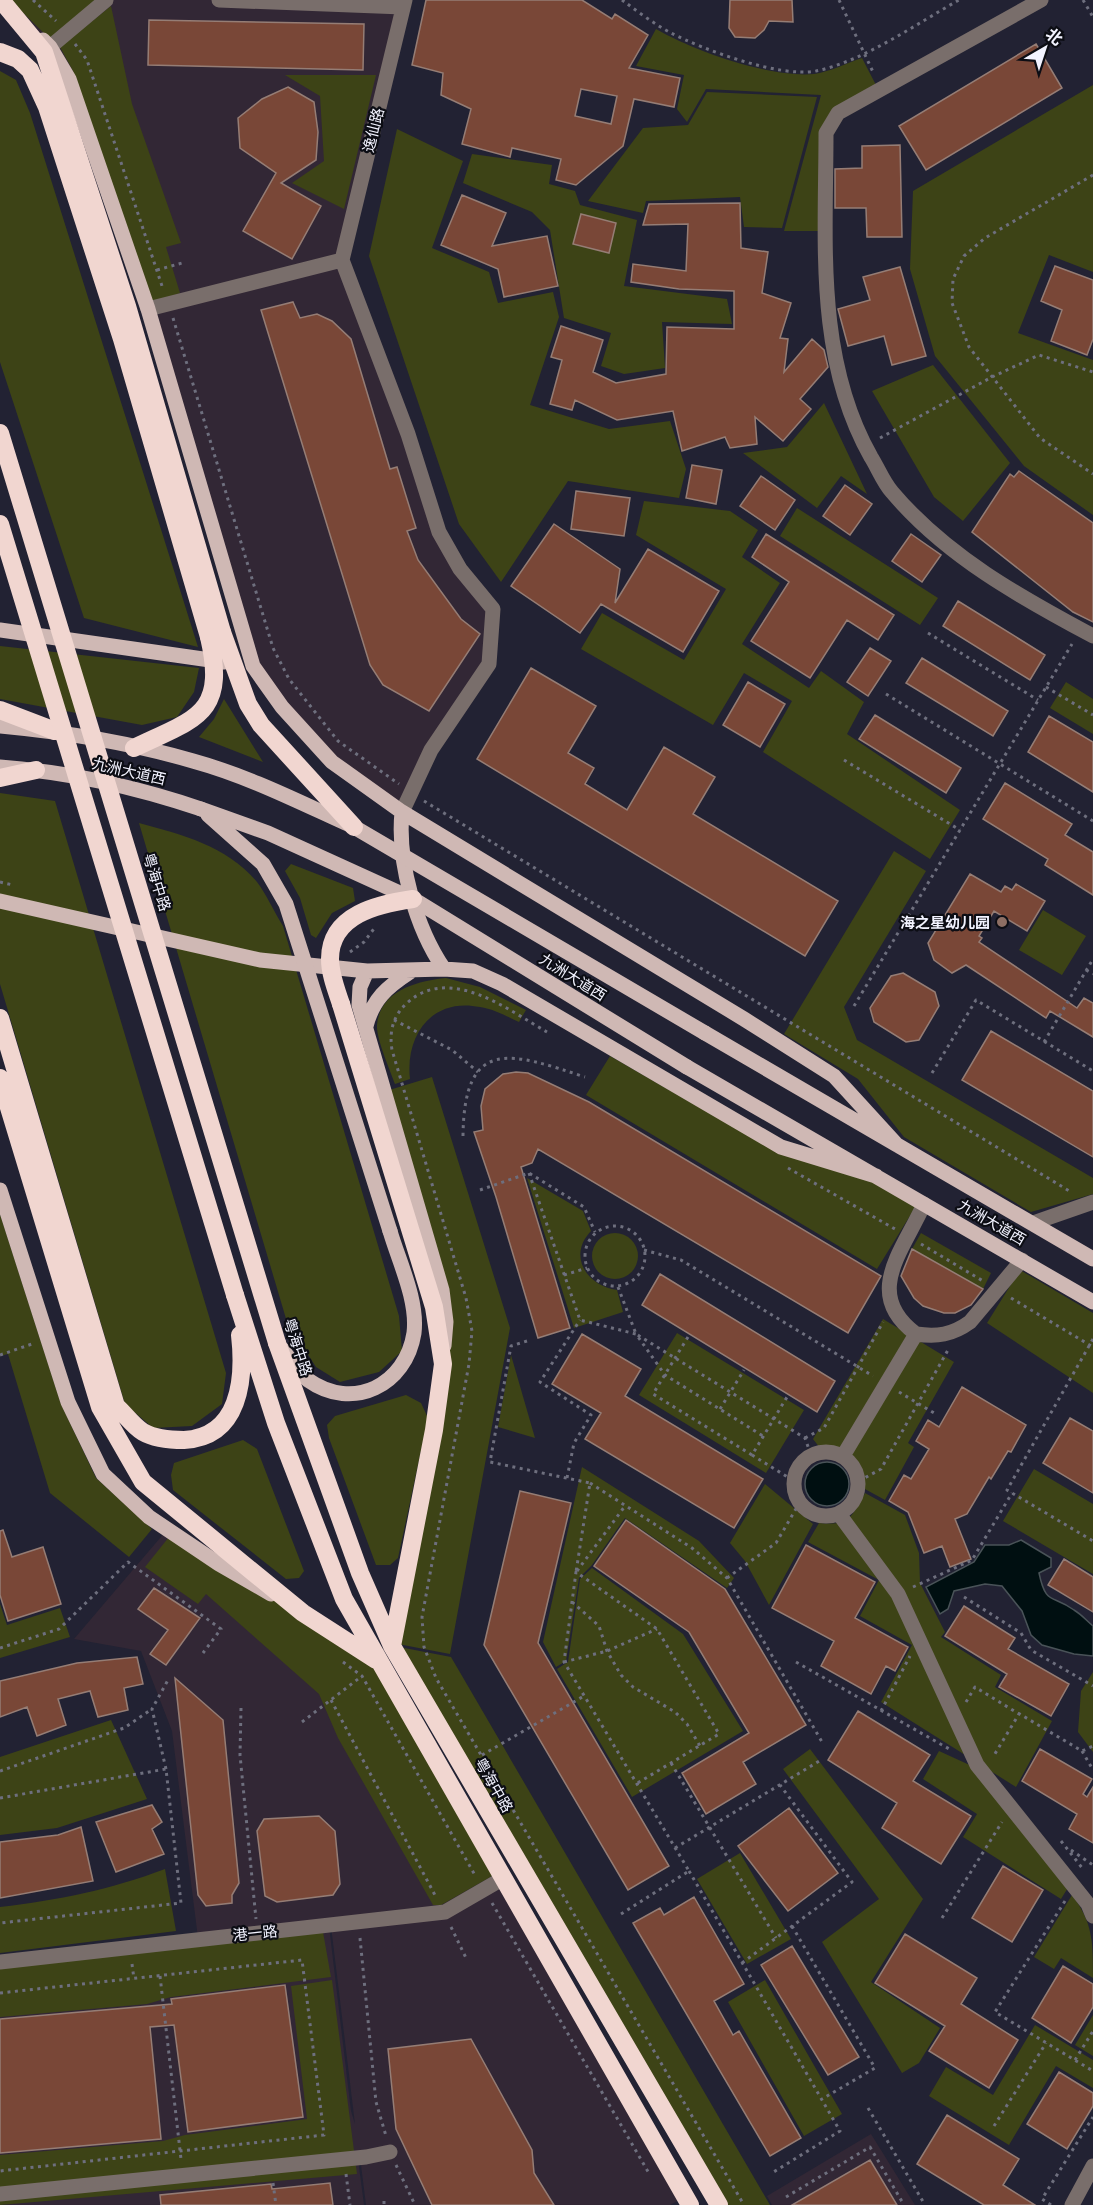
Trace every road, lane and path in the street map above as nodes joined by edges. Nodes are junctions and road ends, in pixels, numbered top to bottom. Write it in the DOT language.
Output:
graph roads {
  1 [pos="106,0"];
  2 [pos="219,0"];
  3 [pos="622,0"];
  4 [pos="839,0"];
  5 [pos="959,0"];
  6 [pos="1041,0"];
  7 [pos="1083,0"];
  8 [pos="5,4"];
  9 [pos="404,4"];
  10 [pos="1093,17"];
  11 [pos="50,47"];
  12 [pos="0,52"];
  13 [pos="864,53"];
  14 [pos="882,89"];
  15 [pos="1093,175"];
  16 [pos="342,260"];
  17 [pos="182,263"];
  18 [pos="157,270"];
  19 [pos="148,309"];
  20 [pos="1093,372"];
  21 [pos="992,377"];
  22 [pos="0,433"];
  23 [pos="865,446"];
  24 [pos="219,469"];
  25 [pos="1093,474"];
  26 [pos="197,475"];
  27 [pos="0,524"];
  28 [pos="0,630"];
  29 [pos="928,633"];
  30 [pos="1087,633"];
  31 [pos="215,634"];
  32 [pos="253,666"];
  33 [pos="1046,687"];
  34 [pos="886,694"];
  35 [pos="1038,700"];
  36 [pos="0,710"];
  37 [pos="1093,715"];
  38 [pos="0,726"];
  39 [pos="55,731"];
  40 [pos="134,748"];
  41 [pos="844,760"];
  42 [pos="1000,764"];
  43 [pos="0,767"];
  44 [pos="36,770"];
  45 [pos="0,778"];
  46 [pos="201,809"];
  47 [pos="437,809"];
  48 [pos="402,812"];
  49 [pos="1093,821"];
  50 [pos="354,827"];
  51 [pos="428,827"];
  52 [pos="960,830"];
  53 [pos="0,882"];
  54 [pos="22,888"];
  55 [pos="413,899"];
  56 [pos="0,901"];
  57 [pos="379,920"];
  58 [pos="343,955"];
  59 [pos="1093,959"];
  60 [pos="444,969"];
  61 [pos="1086,970"];
  62 [pos="367,971"];
  63 [pos="410,972"];
  64 [pos="1093,974"];
  65 [pos="854,1006"];
  66 [pos="0,1018"];
  67 [pos="394,1020"];
  68 [pos="366,1026"];
  69 [pos="557,1037"];
  70 [pos="1044,1042"];
  71 [pos="1093,1071"];
  72 [pos="478,1072"];
  73 [pos="932,1073"];
  74 [pos="585,1077"];
  75 [pos="0,1078"];
  76 [pos="463,1136"];
  77 [pos="897,1145"];
  78 [pos="804,1171"];
  79 [pos="529,1173"];
  80 [pos="876,1176"];
  81 [pos="0,1190"];
  82 [pos="480,1190"];
  83 [pos="1093,1202"];
  84 [pos="924,1204"];
  85 [pos="1033,1224"];
  86 [pos="596,1232"];
  87 [pos="909,1237"];
  88 [pos="645,1250"];
  89 [pos="1093,1259"];
  90 [pos="1022,1260"];
  91 [pos="586,1268"];
  92 [pos="564,1275"];
  93 [pos="618,1287"];
  94 [pos="997,1290"];
  95 [pos="235,1295"];
  96 [pos="1093,1302"];
  97 [pos="892,1308"];
  98 [pos="580,1320"];
  99 [pos="960,1330"];
  100 [pos="636,1334"];
  101 [pos="916,1334"];
  102 [pos="688,1337"];
  103 [pos="1093,1339"];
  104 [pos="527,1341"];
  105 [pos="36,1343"];
  106 [pos="277,1343"];
  107 [pos="1091,1346"];
  108 [pos="0,1355"];
  109 [pos="675,1358"];
  110 [pos="443,1364"];
  111 [pos="858,1366"];
  112 [pos="744,1370"];
  113 [pos="665,1375"];
  114 [pos="886,1384"];
  115 [pos="730,1392"];
  116 [pos="787,1397"];
  117 [pos="918,1403"];
  118 [pos="720,1409"];
  119 [pos="934,1413"];
  120 [pos="774,1419"];
  121 [pos="763,1436"];
  122 [pos="805,1438"];
  123 [pos="752,1455"];
  124 [pos="811,1455"];
  125 [pos="843,1456"];
  126 [pos="567,1478"];
  127 [pos="794,1481"];
  128 [pos="859,1481"];
  129 [pos="590,1483"];
  130 [pos="1012,1493"];
  131 [pos="800,1502"];
  132 [pos="625,1506"];
  133 [pos="839,1514"];
  134 [pos="1093,1541"];
  135 [pos="576,1572"];
  136 [pos="727,1578"];
  137 [pos="898,1594"];
  138 [pos="964,1597"];
  139 [pos="572,1602"];
  140 [pos="303,1613"];
  141 [pos="657,1629"];
  142 [pos="919,1638"];
  143 [pos="392,1646"];
  144 [pos="0,1648"];
  145 [pos="607,1651"];
  146 [pos="203,1653"];
  147 [pos="335,1656"];
  148 [pos="564,1662"];
  149 [pos="796,1662"];
  150 [pos="380,1663"];
  151 [pos="362,1676"];
  152 [pos="168,1680"];
  153 [pos="1093,1686"];
  154 [pos="584,1696"];
  155 [pos="331,1700"];
  156 [pos="242,1708"];
  157 [pos="152,1709"];
  158 [pos="881,1711"];
  159 [pos="1018,1713"];
  160 [pos="956,1719"];
  161 [pos="302,1722"];
  162 [pos="822,1742"];
  163 [pos="700,1746"];
  164 [pos="1093,1746"];
  165 [pos="1083,1751"];
  166 [pos="481,1755"];
  167 [pos="993,1757"];
  168 [pos="821,1760"];
  169 [pos="671,1763"];
  170 [pos="977,1765"];
  171 [pos="166,1768"];
  172 [pos="1093,1770"];
  173 [pos="0,1771"];
  174 [pos="636,1784"];
  175 [pos="780,1785"];
  176 [pos="0,1798"];
  177 [pos="1011,1808"];
  178 [pos="709,1828"];
  179 [pos="1067,1847"];
  180 [pos="675,1848"];
  181 [pos="1093,1865"];
  182 [pos="689,1871"];
  183 [pos="502,1879"];
  184 [pos="1074,1887"];
  185 [pos="484,1890"];
  186 [pos="445,1912"];
  187 [pos="621,1914"];
  188 [pos="1093,1916"];
  189 [pos="942,1918"];
  190 [pos="359,1922"];
  191 [pos="0,1923"];
  192 [pos="792,1926"];
  193 [pos="257,1933"];
  194 [pos="776,1938"];
  195 [pos="466,1958"];
  196 [pos="0,1962"];
  197 [pos="742,1963"];
  198 [pos="160,1976"];
  199 [pos="0,1993"];
  200 [pos="1093,2031"];
  201 [pos="1046,2043"];
  202 [pos="1075,2060"];
  203 [pos="1093,2071"];
  204 [pos="822,2099"];
  205 [pos="868,2108"];
  206 [pos="1093,2117"];
  207 [pos="994,2127"];
  208 [pos="180,2151"];
  209 [pos="390,2152"];
  210 [pos="344,2160"];
  211 [pos="1093,2166"];
  212 [pos="272,2167"];
  213 [pos="0,2171"];
  214 [pos="772,2173"];
  215 [pos="183,2176"];
  216 [pos="656,2185"];
  217 [pos="0,2194"];
  218 [pos="786,2197"];
  219 [pos="276,2205"];
  220 [pos="350,2205"];
  221 [pos="415,2205"];
  222 [pos="690,2205"];
  223 [pos="719,2205"];
  224 [pos="744,2205"];
  225 [pos="904,2205"];
  226 [pos="925,2205"];
  227 [pos="1052,2205"];
  228 [pos="1072,2205"];
  1 -- 11 [label="street"];
  2 -- 9 [label="street"];
  3 -- 13 [label="path"];
  4 -- 13 [label="path"];
  5 -- 13 [label="path"];
  6 -- 14 [label="street"];
  7 -- 10 [label="path"];
  8 -- 11 [label="main road"];
  8 -- 31 [label="highway"];
  9 -- 16 [label="street, 逸仙路"];
  11 -- 19 [label="main road"];
  12 -- 31 [label="highway"];
  13 -- 14 [label="path"];
  14 -- 23 [label="street"];
  15 -- 21 [label="path"];
  16 -- 19 [label="street"];
  16 -- 48 [label="street"];
  17 -- 18 [label="path"];
  19 -- 26 [label="main road"];
  20 -- 21 [label="path"];
  21 -- 23 [label="path"];
  21 -- 25 [label="path"];
  22 -- 106 [label="highway, 粤海中路, bridge"];
  23 -- 30 [label="street"];
  24 -- 26 [label="path"];
  26 -- 32 [label="main road"];
  27 -- 95 [label="highway, bridge"];
  28 -- 32 [label="main road"];
  29 -- 35 [label="path"];
  30 -- 33 [label="path"];
  31 -- 40 [label="highway, bridge"];
  31 -- 50 [label="highway, bridge"];
  32 -- 48 [label="main road"];
  33 -- 35 [label="path"];
  33 -- 37 [label="path"];
  34 -- 42 [label="path"];
  35 -- 42 [label="path"];
  36 -- 39 [label="highway"];
  38 -- 39 [label="main road, 九洲大道西"];
  39 -- 40 [label="main road, 九洲大道西, bridge"];
  40 -- 50 [label="main road, 九洲大道西, bridge"];
  41 -- 52 [label="path"];
  42 -- 49 [label="path"];
  42 -- 52 [label="path"];
  43 -- 44 [label="main road, 九洲大道西"];
  44 -- 45 [label="highway"];
  44 -- 46 [label="main road, 九洲大道西, bridge"];
  46 -- 55 [label="main road, 九洲大道西, bridge"];
  46 -- 106 [label="main road, bridge"];
  47 -- 51 [label="path"];
  48 -- 51 [label="main road"];
  48 -- 60 [label="main road"];
  50 -- 77 [label="main road, 九洲大道西, bridge"];
  51 -- 77 [label="main road"];
  52 -- 65 [label="path"];
  53 -- 54 [label="path"];
  55 -- 80 [label="main road, 九洲大道西, bridge"];
  55 -- 110 [label="highway, bridge"];
  56 -- 62 [label="main road"];
  57 -- 58 [label="path"];
  59 -- 61 [label="path"];
  60 -- 63 [label="main road"];
  60 -- 80 [label="main road"];
  61 -- 64 [label="path"];
  61 -- 70 [label="path"];
  62 -- 63 [label="main road"];
  62 -- 68 [label="main road"];
  63 -- 68 [label="main road"];
  66 -- 95 [label="highway"];
  67 -- 69 [label="path"];
  67 -- 72 [label="path"];
  67 -- 166 [label="path"];
  68 -- 110 [label="main road"];
  70 -- 71 [label="path"];
  70 -- 73 [label="path"];
  72 -- 74 [label="path"];
  72 -- 76 [label="path"];
  75 -- 140 [label="highway"];
  77 -- 85 [label="main road, 九洲大道西"];
  78 -- 87 [label="path"];
  79 -- 82 [label="path"];
  79 -- 86 [label="path"];
  79 -- 92 [label="path"];
  80 -- 84 [label="main road, 九洲大道西"];
  81 -- 140 [label="main road"];
  83 -- 85 [label="street"];
  84 -- 87 [label="street"];
  84 -- 90 [label="main road, 九洲大道西"];
  85 -- 89 [label="main road, 九洲大道西"];
  86 -- 88 [label="path"];
  86 -- 91 [label="path"];
  87 -- 94 [label="path"];
  87 -- 97 [label="street"];
  88 -- 93 [label="path"];
  88 -- 111 [label="path"];
  90 -- 94 [label="street"];
  90 -- 96 [label="main road, 九洲大道西"];
  91 -- 92 [label="path"];
  91 -- 93 [label="path"];
  92 -- 98 [label="path"];
  93 -- 100 [label="path"];
  94 -- 99 [label="street"];
  94 -- 107 [label="path"];
  95 -- 150 [label="highway"];
  97 -- 101 [label="street"];
  97 -- 111 [label="path"];
  98 -- 100 [label="path"];
  98 -- 126 [label="path"];
  99 -- 101 [label="street"];
  99 -- 117 [label="path"];
  100 -- 109 [label="path"];
  100 -- 113 [label="path"];
  101 -- 114 [label="street"];
  102 -- 109 [label="path"];
  103 -- 107 [label="path"];
  104 -- 126 [label="path"];
  105 -- 108 [label="path"];
  106 -- 143 [label="highway, 粤海中路"];
  107 -- 130 [label="path"];
  109 -- 113 [label="path"];
  109 -- 115 [label="path"];
  110 -- 143 [label="highway"];
  111 -- 114 [label="path"];
  111 -- 122 [label="path"];
  112 -- 115 [label="path"];
  113 -- 118 [label="path"];
  113 -- 123 [label="path"];
  114 -- 117 [label="path"];
  114 -- 125 [label="street"];
  115 -- 118 [label="path"];
  115 -- 120 [label="path"];
  116 -- 120 [label="path"];
  117 -- 119 [label="path"];
  117 -- 128 [label="path"];
  118 -- 121 [label="path"];
  120 -- 121 [label="path"];
  120 -- 122 [label="path"];
  121 -- 123 [label="path"];
  122 -- 124 [label="path"];
  123 -- 127 [label="path"];
  124 -- 125 [label="street"];
  124 -- 127 [label="street"];
  125 -- 128 [label="street"];
  126 -- 129 [label="path"];
  127 -- 131 [label="street"];
  128 -- 133 [label="street"];
  129 -- 132 [label="path"];
  129 -- 135 [label="path"];
  130 -- 134 [label="path"];
  130 -- 137 [label="path"];
  131 -- 133 [label="street"];
  131 -- 136 [label="path"];
  132 -- 135 [label="path"];
  132 -- 136 [label="path"];
  133 -- 137 [label="street"];
  135 -- 139 [label="path"];
  135 -- 141 [label="path"];
  136 -- 162 [label="path"];
  137 -- 142 [label="street"];
  138 -- 153 [label="path"];
  139 -- 145 [label="path"];
  139 -- 148 [label="path"];
  140 -- 150 [label="highway"];
  141 -- 145 [label="path"];
  141 -- 163 [label="path"];
  142 -- 158 [label="path"];
  142 -- 160 [label="street"];
  143 -- 223 [label="highway, 粤海中路"];
  144 -- 146 [label="path"];
  145 -- 148 [label="path"];
  145 -- 163 [label="path"];
  147 -- 151 [label="path"];
  148 -- 154 [label="path"];
  149 -- 158 [label="path"];
  150 -- 151 [label="path"];
  150 -- 183 [label="highway"];
  151 -- 155 [label="path"];
  151 -- 185 [label="path"];
  152 -- 157 [label="path"];
  154 -- 166 [label="path"];
  154 -- 174 [label="path"];
  155 -- 161 [label="path"];
  155 -- 186 [label="path"];
  156 -- 193 [label="path"];
  157 -- 171 [label="path"];
  157 -- 173 [label="path"];
  158 -- 170 [label="path"];
  159 -- 160 [label="path"];
  159 -- 165 [label="path"];
  159 -- 167 [label="path"];
  160 -- 170 [label="street"];
  163 -- 169 [label="path"];
  164 -- 165 [label="path"];
  165 -- 172 [label="path"];
  166 -- 224 [label="path"];
  168 -- 175 [label="path"];
  169 -- 174 [label="path"];
  169 -- 178 [label="path"];
  170 -- 177 [label="street"];
  171 -- 176 [label="path"];
  171 -- 191 [label="path"];
  174 -- 180 [label="path"];
  175 -- 178 [label="path"];
  175 -- 192 [label="path"];
  177 -- 184 [label="street"];
  177 -- 189 [label="path"];
  178 -- 180 [label="path"];
  178 -- 194 [label="path"];
  179 -- 181 [label="path"];
  180 -- 182 [label="path"];
  182 -- 187 [label="path"];
  182 -- 197 [label="path"];
  183 -- 185 [label="street, 港一路"];
  183 -- 222 [label="highway"];
  184 -- 188 [label="street"];
  184 -- 201 [label="path"];
  185 -- 186 [label="street, 港一路"];
  185 -- 216 [label="path"];
  186 -- 190 [label="street, 港一路"];
  186 -- 195 [label="path"];
  190 -- 193 [label="street, 港一路"];
  190 -- 209 [label="path"];
  192 -- 194 [label="path"];
  192 -- 204 [label="path"];
  193 -- 196 [label="street, 港一路"];
  194 -- 197 [label="path"];
  197 -- 204 [label="path"];
  198 -- 199 [label="path"];
  198 -- 208 [label="path"];
  198 -- 208 [label="path"];
  200 -- 202 [label="path"];
  201 -- 202 [label="path"];
  201 -- 207 [label="path"];
  202 -- 203 [label="path"];
  204 -- 214 [label="path"];
  205 -- 226 [label="path"];
  206 -- 227 [label="path"];
  208 -- 213 [label="path"];
  208 -- 215 [label="path"];
  209 -- 210 [label="street"];
  209 -- 221 [label="path"];
  210 -- 212 [label="street"];
  210 -- 220 [label="path"];
  211 -- 228 [label="street"];
  212 -- 215 [label="street"];
  212 -- 219 [label="path"];
  215 -- 217 [label="street"];
  218 -- 225 [label="path"];
}
